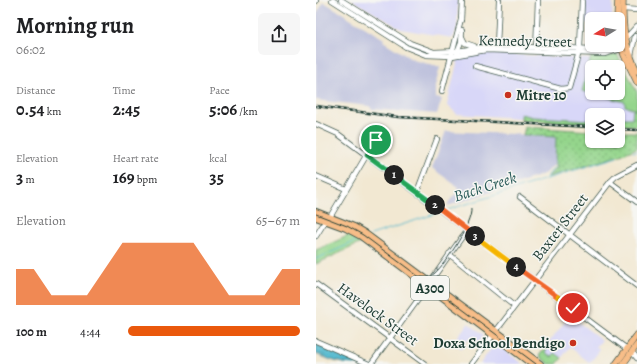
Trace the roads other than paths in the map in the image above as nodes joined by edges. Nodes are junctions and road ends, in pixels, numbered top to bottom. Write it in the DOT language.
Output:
graph roads {
  1 [pos="332,0"];
  2 [pos="342,0"];
  3 [pos="462,0"];
  4 [pos="499,0"];
  5 [pos="538,0"];
  6 [pos="582,0"];
  7 [pos="620,0"];
  8 [pos="347,7"];
  9 [pos="623,9"];
  10 [pos="637,10"];
  11 [pos="618,12"];
  12 [pos="623,12"];
  13 [pos="461,19"];
  14 [pos="637,26"];
  15 [pos="462,34"];
  16 [pos="636,34"];
  17 [pos="625,40"];
  18 [pos="625,41"];
  19 [pos="497,46"];
  20 [pos="477,47"];
  21 [pos="580,48"];
  22 [pos="585,48"];
  23 [pos="536,50"];
  24 [pos="625,50"];
  25 [pos="610,52"];
  26 [pos="624,52"];
  27 [pos="454,54"];
  28 [pos="579,54"];
  29 [pos="631,58"];
  30 [pos="475,66"];
  31 [pos="637,71"];
  32 [pos="637,82"];
  33 [pos="442,91"];
  34 [pos="316,124"];
  35 [pos="378,134"];
  36 [pos="437,139"];
  37 [pos="367,155"];
  38 [pos="637,165"];
  39 [pos="316,176"];
  40 [pos="610,182"];
  41 [pos="346,189"];
  42 [pos="417,192"];
  43 [pos="520,197"];
  44 [pos="637,202"];
  45 [pos="316,212"];
  46 [pos="316,217"];
  47 [pos="328,219"];
  48 [pos="466,230"];
  49 [pos="569,234"];
  50 [pos="316,236"];
  51 [pos="449,254"];
  52 [pos="437,271"];
  53 [pos="535,280"];
  54 [pos="316,284"];
  55 [pos="429,284"];
  56 [pos="637,286"];
  57 [pos="437,287"];
  58 [pos="514,306"];
  59 [pos="495,333"];
  60 [pos="637,336"];
  61 [pos="389,338"];
  62 [pos="316,341"];
  63 [pos="637,345"];
  64 [pos="633,353"];
  65 [pos="370,364"];
  66 [pos="425,364"];
  67 [pos="471,364"];
  68 [pos="532,364"];
  69 [pos="540,364"];
  70 [pos="616,364"];
  71 [pos="622,364"];
  1 -- 8 [label="street"];
  2 -- 8 [label="street"];
  3 -- 13 [label="street"];
  4 -- 19 [label="street"];
  5 -- 23 [label="street"];
  6 -- 21 [label="street"];
  7 -- 9 [label="main road"];
  7 -- 11 [label="main road"];
  8 -- 27 [label="street"];
  9 -- 10 [label="street"];
  9 -- 12 [label="main road"];
  13 -- 15 [label="street"];
  13 -- 27 [label="street"];
  14 -- 17 [label="street"];
  15 -- 20 [label="street"];
  15 -- 27 [label="street"];
  16 -- 18 [label="street"];
  16 -- 29 [label="street"];
  19 -- 20 [label="street, Kennedy Street"];
  19 -- 23 [label="street, Kennedy Street"];
  20 -- 27 [label="street, Kennedy Street"];
  21 -- 22 [label="street, Kennedy Street"];
  21 -- 23 [label="street, Kennedy Street"];
  21 -- 28 [label="street"];
  23 -- 27 [label="street, Kennedy Street"];
  23 -- 28 [label="street, Kennedy Street"];
  24 -- 29 [label="main road"];
  25 -- 28 [label="street, Kennedy Street"];
  26 -- 32 [label="main road"];
  27 -- 33 [label="street"];
  28 -- 30 [label="street"];
  29 -- 31 [label="main road"];
  34 -- 37 [label="street"];
  35 -- 37 [label="street"];
  36 -- 42 [label="street"];
  37 -- 41 [label="street"];
  37 -- 42 [label="street"];
  38 -- 40 [label="street, Baxter Street"];
  39 -- 41 [label="street"];
  40 -- 44 [label="street"];
  40 -- 49 [label="street, Baxter Street"];
  41 -- 47 [label="street"];
  42 -- 48 [label="street"];
  43 -- 49 [label="street"];
  45 -- 47 [label="highway, A300"];
  46 -- 47 [label="highway, A300"];
  47 -- 50 [label="street"];
  47 -- 55 [label="highway, A300"];
  48 -- 51 [label="street"];
  48 -- 53 [label="street"];
  49 -- 53 [label="street, Baxter Street"];
  49 -- 56 [label="street"];
  51 -- 52 [label="street"];
  51 -- 58 [label="street"];
  52 -- 55 [label="street"];
  52 -- 57 [label="street"];
  53 -- 58 [label="street, Baxter Street"];
  53 -- 64 [label="street"];
  54 -- 61 [label="street, Havelock Street"];
  55 -- 57 [label="highway, A300"];
  55 -- 59 [label="highway, A300"];
  55 -- 61 [label="street"];
  57 -- 59 [label="highway, A300"];
  58 -- 59 [label="street, Baxter Street"];
  59 -- 67 [label="street, Baxter Street"];
  59 -- 68 [label="highway, A300"];
  59 -- 69 [label="highway, A300"];
  60 -- 64 [label="main road"];
  61 -- 65 [label="street"];
  61 -- 66 [label="street, Havelock Street"];
  62 -- 65 [label="street"];
  63 -- 64 [label="main road"];
  64 -- 70 [label="main road"];
  64 -- 71 [label="main road"];
}
